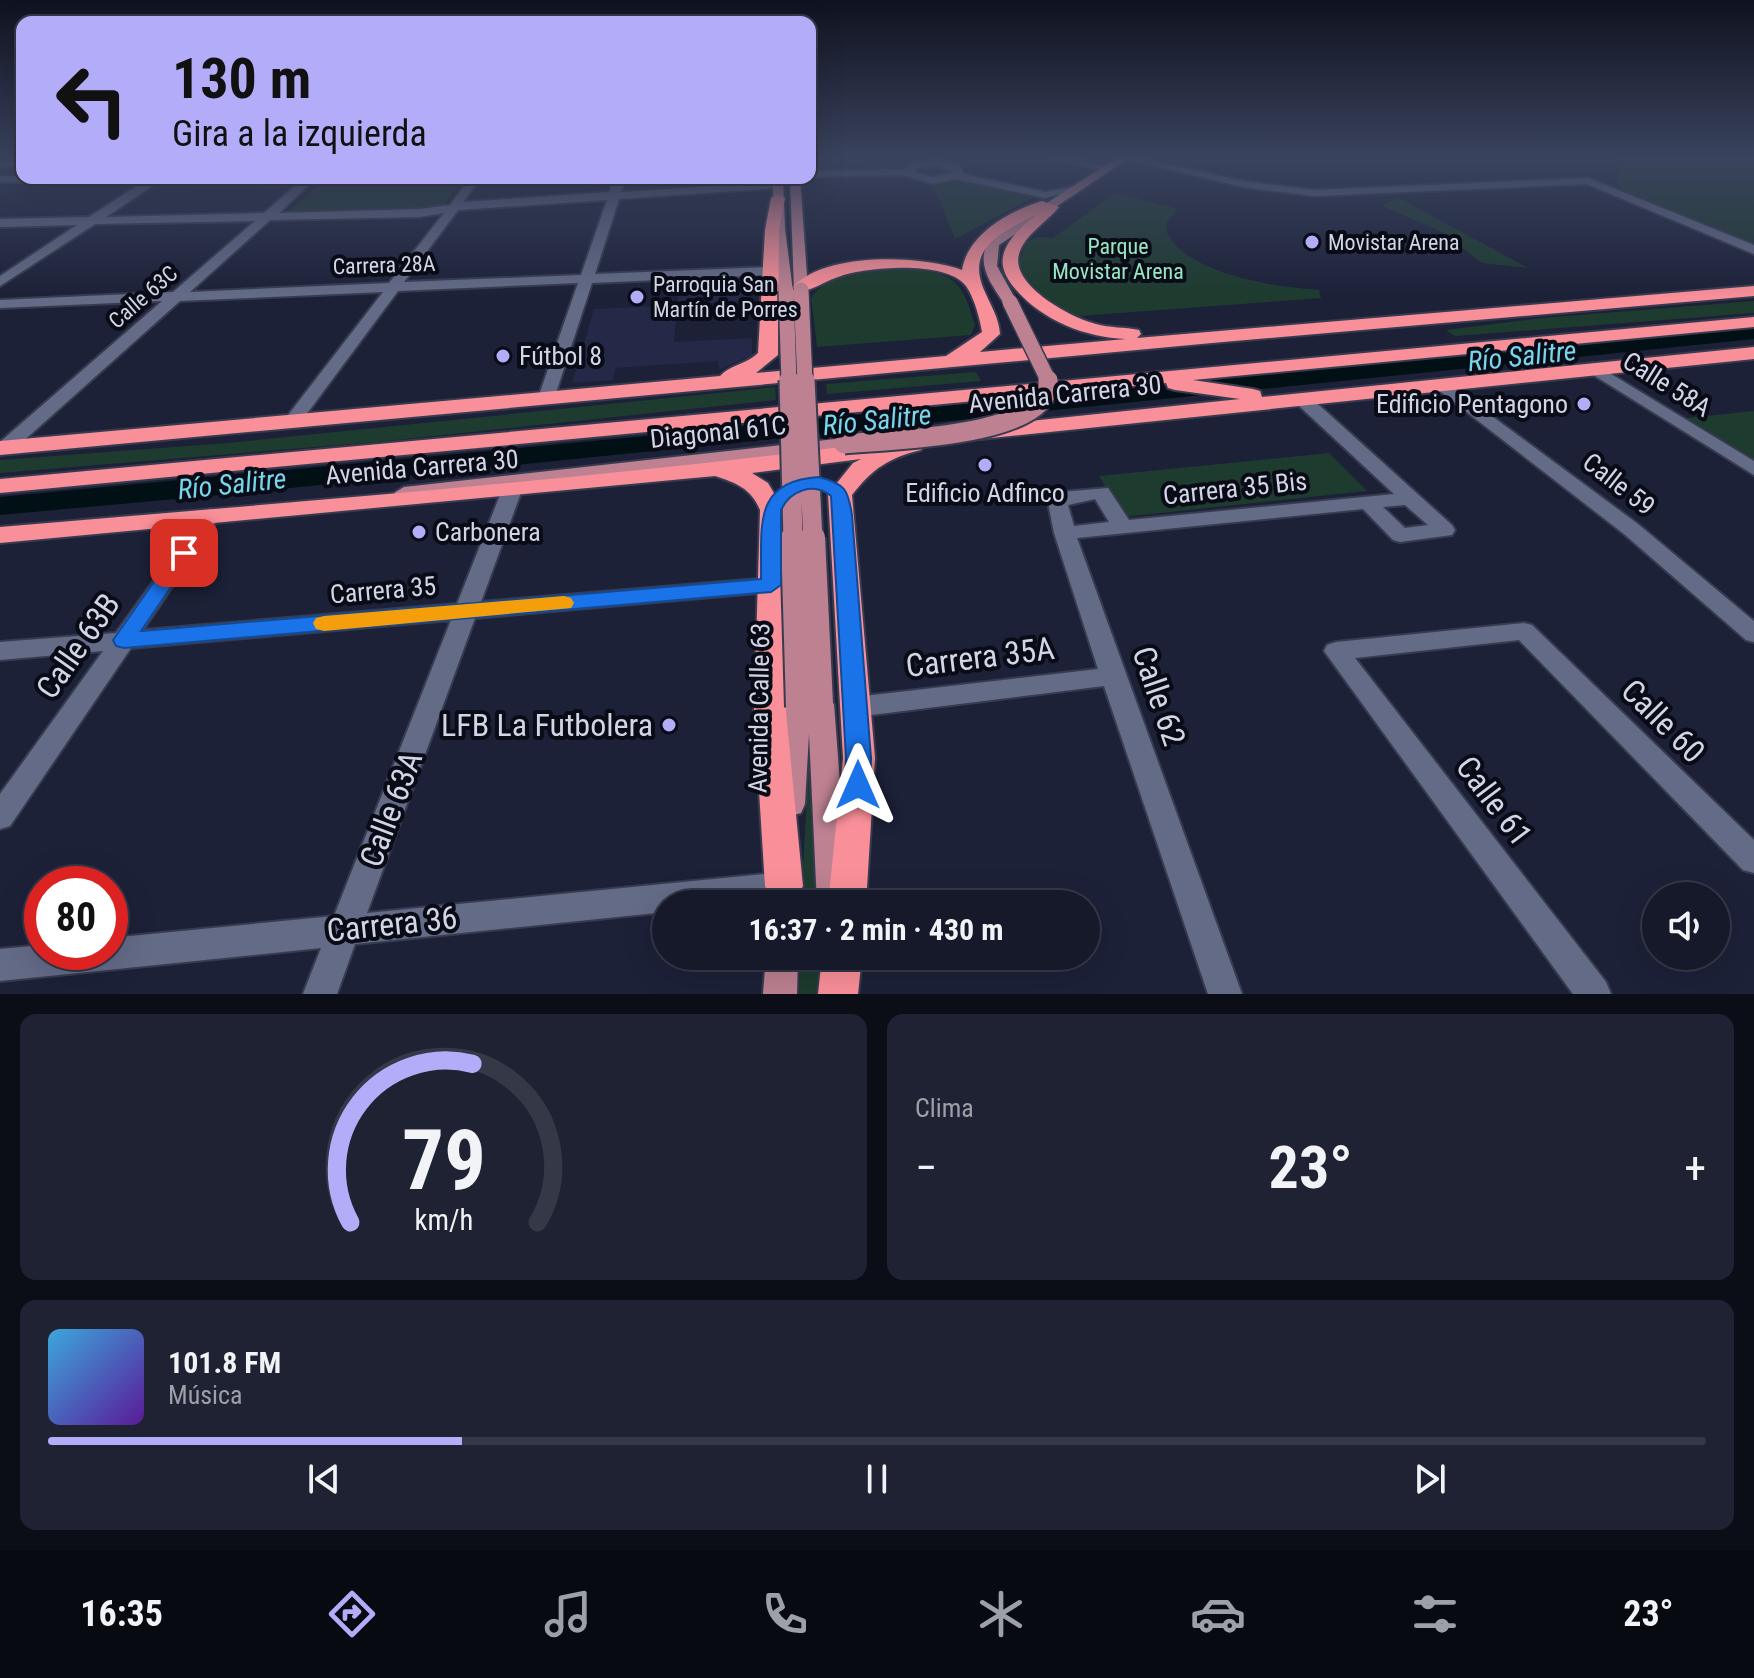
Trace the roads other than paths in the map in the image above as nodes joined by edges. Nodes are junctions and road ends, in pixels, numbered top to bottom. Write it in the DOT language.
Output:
graph roads {
  1 [pos="116,204"];
  2 [pos="282,204"];
  3 [pos="456,204"];
  4 [pos="506,204"];
  5 [pos="611,204"];
  6 [pos="776,204"];
  7 [pos="781,204"];
  8 [pos="795,204"];
  9 [pos="1043,204"];
  10 [pos="1045,204"];
  11 [pos="1046,204"];
  12 [pos="1644,204"];
  13 [pos="453,209"];
  14 [pos="267,218"];
  15 [pos="91,221"];
  16 [pos="0,223"];
  17 [pos="1754,250"];
  18 [pos="769,271"];
  19 [pos="586,280"];
  20 [pos="0,282"];
  21 [pos="972,282"];
  22 [pos="394,287"];
  23 [pos="796,289"];
  24 [pos="1754,291"];
  25 [pos="178,295"];
  26 [pos="0,304"];
  27 [pos="1754,322"];
  28 [pos="1223,336"];
  29 [pos="1754,353"];
  30 [pos="922,365"];
  31 [pos="1593,368"];
  32 [pos="1095,382"];
  33 [pos="1443,385"];
  34 [pos="684,386"];
  35 [pos="547,398"];
  36 [pos="1303,400"];
  37 [pos="291,423"];
  38 [pos="2,448"];
  39 [pos="901,448"];
  40 [pos="1754,469"];
  41 [pos="710,470"];
  42 [pos="0,486"];
  43 [pos="512,490"];
  44 [pos="840,494"];
  45 [pos="1411,498"];
  46 [pos="1368,503"];
  47 [pos="301,506"];
  48 [pos="772,510"];
  49 [pos="211,515"];
  50 [pos="1123,528"];
  51 [pos="1065,533"];
  52 [pos="0,535"];
  53 [pos="771,585"];
  54 [pos="466,612"];
  55 [pos="1754,634"];
  56 [pos="124,640"];
  57 [pos="0,651"];
  58 [pos="1336,651"];
  59 [pos="1113,676"];
  60 [pos="810,706"];
  61 [pos="855,707"];
  62 [pos="0,817"];
  63 [pos="1754,860"];
  64 [pos="784,890"];
  65 [pos="785,890"];
  66 [pos="831,890"];
  67 [pos="848,890"];
  68 [pos="652,905"];
  69 [pos="345,928"];
  70 [pos="0,965"];
  71 [pos="781,970"];
  72 [pos="836,970"];
  73 [pos="841,970"];
  74 [pos="320,994"];
  75 [pos="780,994"];
  76 [pos="838,994"];
  77 [pos="1225,994"];
  78 [pos="1594,994"];
  1 -- 15 [label="street"];
  2 -- 14 [label="street, Calle 63C"];
  3 -- 13 [label="street"];
  4 -- 13 [label="street"];
  5 -- 19 [label="street"];
  6 -- 18 [label="highway"];
  7 -- 23 [label="main road, Avenida Calle 63"];
  8 -- 23 [label="main road, Avenida Calle 63"];
  9 -- 21 [label="highway"];
  10 -- 47 [label="main road, Diagonal 61C, bridge"];
  11 -- 28 [label="highway"];
  12 -- 17 [label="street"];
  13 -- 14 [label="street"];
  13 -- 22 [label="street"];
  14 -- 15 [label="street"];
  14 -- 25 [label="street, Calle 63C"];
  15 -- 16 [label="street"];
  15 -- 20 [label="street"];
  18 -- 19 [label="street, Carrera 28A"];
  18 -- 34 [label="highway"];
  19 -- 22 [label="street, Carrera 28A"];
  19 -- 35 [label="street"];
  21 -- 23 [label="highway"];
  21 -- 30 [label="highway"];
  22 -- 25 [label="street, Carrera 28A"];
  22 -- 37 [label="street"];
  23 -- 60 [label="main road, Avenida Calle 63, bridge"];
  24 -- 28 [label="highway, Avenida Carrera 30"];
  25 -- 26 [label="street, Carrera 28A"];
  25 -- 38 [label="street, Calle 63C"];
  27 -- 32 [label="highway, Avenida Carrera 30"];
  28 -- 30 [label="highway, Avenida Carrera 30"];
  29 -- 31 [label="highway, Avenida Carrera 30"];
  30 -- 34 [label="highway, Avenida Carrera 30"];
  31 -- 33 [label="highway, Avenida Carrera 30"];
  31 -- 40 [label="street, Calle 58A"];
  32 -- 36 [label="highway"];
  32 -- 42 [label="highway, Avenida Carrera 30"];
  33 -- 36 [label="highway, Avenida Carrera 30"];
  33 -- 55 [label="street, Calle 59"];
  34 -- 35 [label="highway, Avenida Carrera 30"];
  35 -- 37 [label="highway, Avenida Carrera 30"];
  36 -- 39 [label="highway, Avenida Carrera 30"];
  36 -- 45 [label="street"];
  37 -- 38 [label="highway, Avenida Carrera 30"];
  39 -- 41 [label="highway, Avenida Carrera 30"];
  39 -- 44 [label="highway"];
  41 -- 43 [label="highway, Avenida Carrera 30"];
  41 -- 48 [label="highway"];
  43 -- 47 [label="highway, Avenida Carrera 30"];
  43 -- 54 [label="street, Calle 63A"];
  44 -- 48 [label="highway"];
  44 -- 61 [label="highway"];
  45 -- 46 [label="street, Carrera 35 Bis"];
  45 -- 46 [label="street"];
  46 -- 50 [label="street, Carrera 35 Bis"];
  47 -- 49 [label="highway, Avenida Carrera 30"];
  48 -- 53 [label="highway"];
  49 -- 52 [label="highway, Avenida Carrera 30"];
  49 -- 56 [label="street, Calle 63B"];
  50 -- 51 [label="street, Carrera 35 Bis"];
  50 -- 51 [label="street, Calle 62"];
  51 -- 59 [label="street, Calle 62"];
  53 -- 54 [label="street, Carrera 35"];
  53 -- 64 [label="highway"];
  54 -- 56 [label="street, Carrera 35"];
  54 -- 69 [label="street, Calle 63A"];
  56 -- 57 [label="street, Carrera 35"];
  56 -- 62 [label="street, Calle 63B"];
  58 -- 63 [label="street, Calle 60"];
  58 -- 78 [label="street, Calle 61"];
  59 -- 61 [label="street, Carrera 35A"];
  59 -- 77 [label="street, Calle 62"];
  60 -- 65 [label="main road, Avenida Calle 63"];
  60 -- 66 [label="main road, Avenida Calle 63"];
  61 -- 67 [label="highway"];
  68 -- 69 [label="street, Carrera 36"];
  69 -- 70 [label="street, Carrera 36"];
  69 -- 74 [label="street, Calle 63A"];
  71 -- 75 [label="main road"];
  72 -- 76 [label="main road"];
  73 -- 76 [label="highway"];
}
